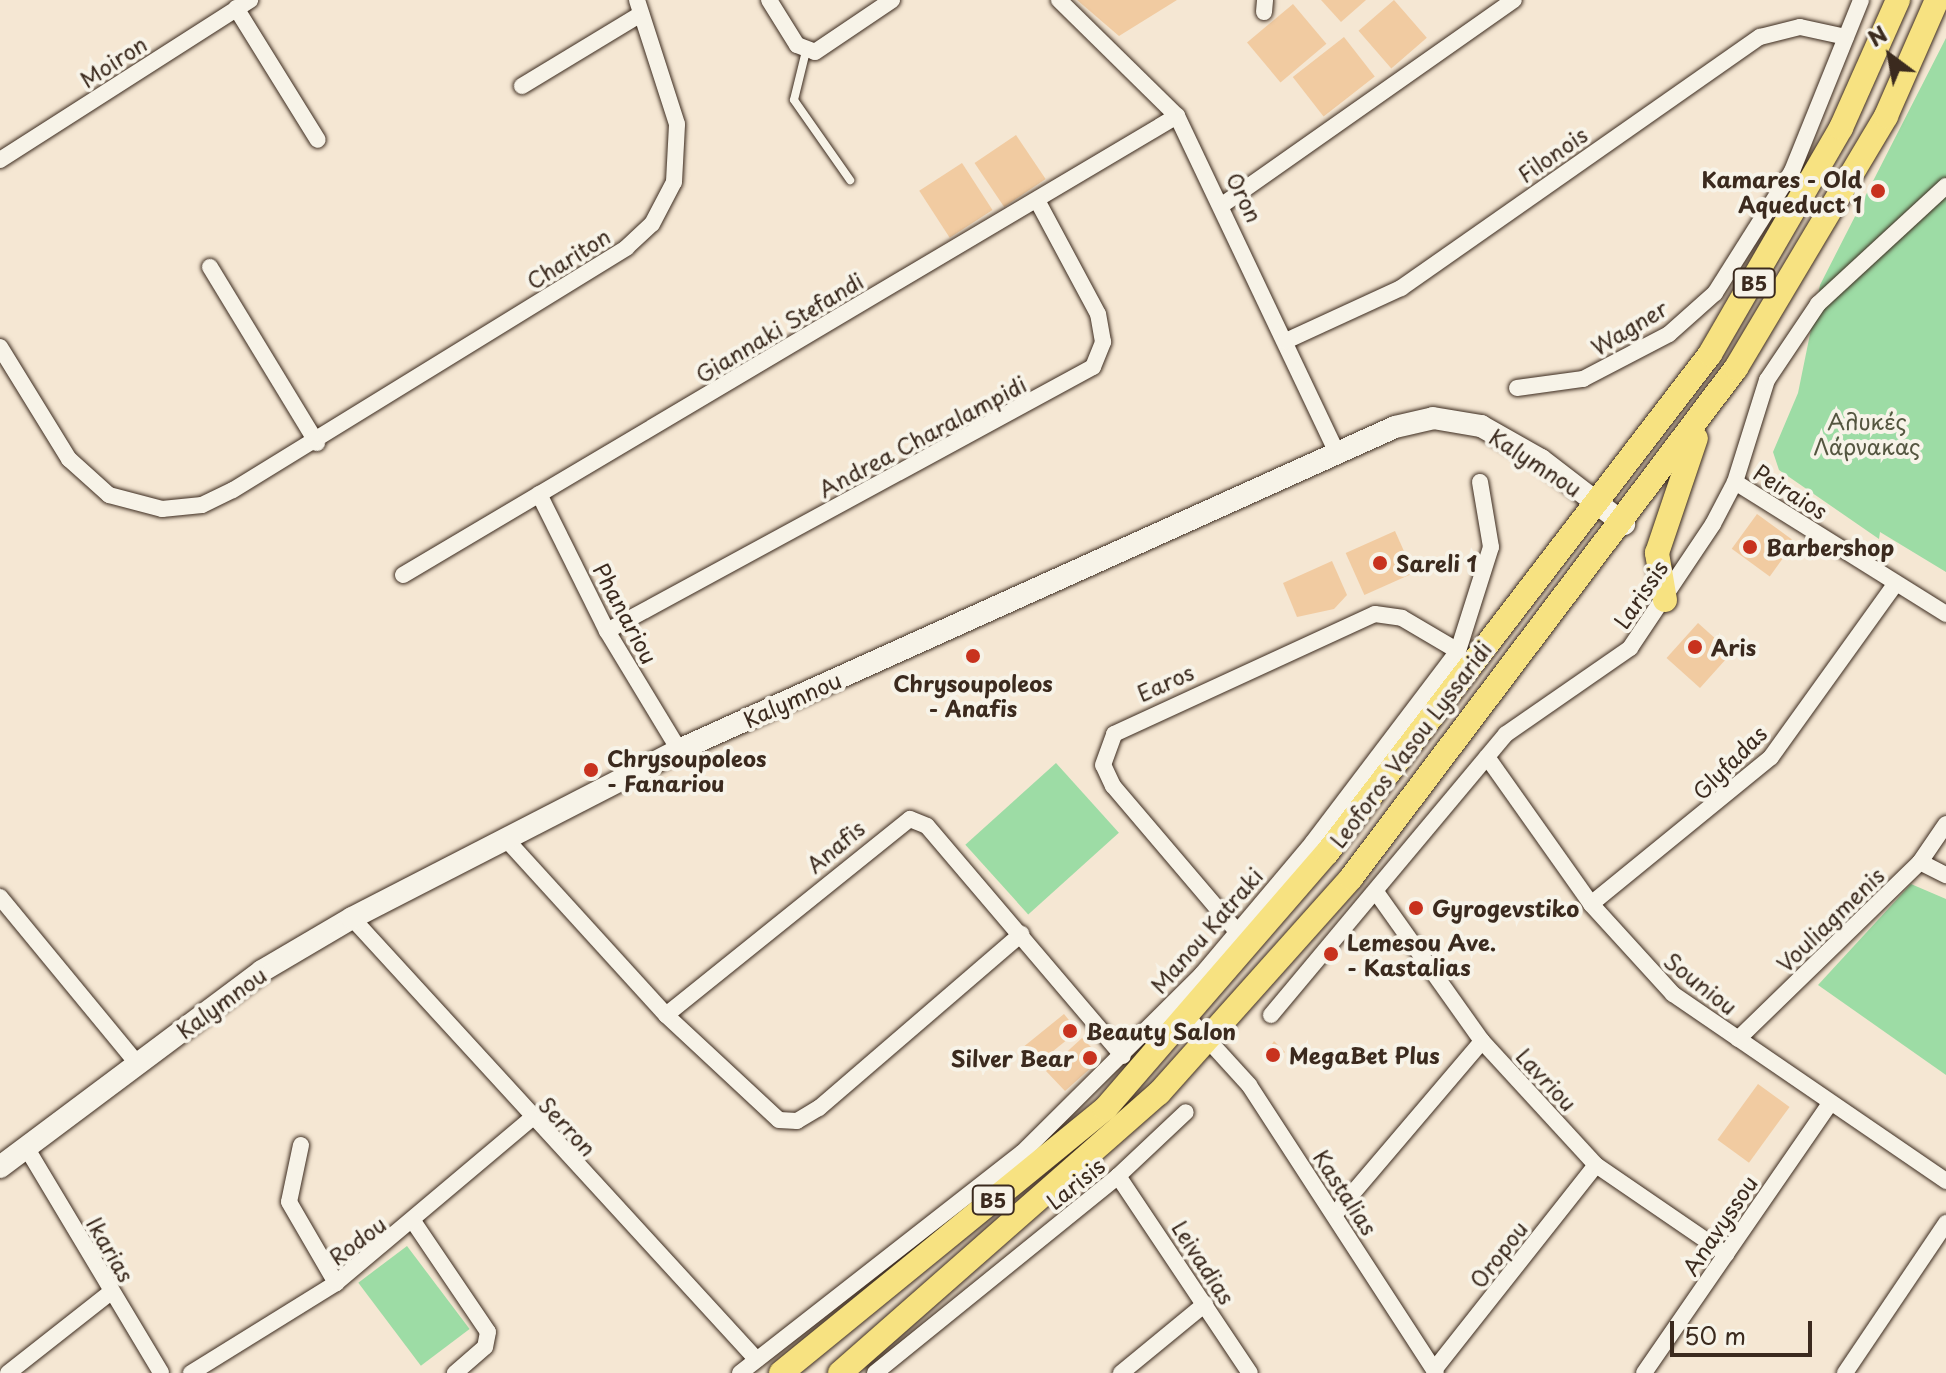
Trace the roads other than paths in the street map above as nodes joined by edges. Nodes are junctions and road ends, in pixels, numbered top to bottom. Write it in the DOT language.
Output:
graph roads {
  1 [pos="769,0"];
  2 [pos="892,0"];
  3 [pos="1059,0"];
  4 [pos="1514,0"];
  5 [pos="1861,0"];
  6 [pos="1898,0"];
  7 [pos="1937,0"];
  8 [pos="243,4"];
  9 [pos="1496,5"];
  10 [pos="639,7"];
  11 [pos="1846,37"];
  12 [pos="806,51"];
  13 [pos="522,86"];
  14 [pos="1177,116"];
  15 [pos="318,140"];
  16 [pos="0,160"];
  17 [pos="850,180"];
  18 [pos="1946,186"];
  19 [pos="1037,200"];
  20 [pos="1225,203"];
  21 [pos="210,267"];
  22 [pos="1286,341"];
  23 [pos="0,347"];
  24 [pos="1517,388"];
  25 [pos="1707,409"];
  26 [pos="317,443"];
  27 [pos="1336,451"];
  28 [pos="1480,482"];
  29 [pos="1735,482"];
  30 [pos="539,494"];
  31 [pos="1598,504"];
  32 [pos="1624,524"];
  33 [pos="403,575"];
  34 [pos="1896,583"];
  35 [pos="1665,600"];
  36 [pos="1946,614"];
  37 [pos="607,631"];
  38 [pos="1458,651"];
  39 [pos="679,750"];
  40 [pos="1487,757"];
  41 [pos="1946,824"];
  42 [pos="505,838"];
  43 [pos="1920,862"];
  44 [pos="1946,875"];
  45 [pos="1376,892"];
  46 [pos="0,897"];
  47 [pos="1591,904"];
  48 [pos="352,918"];
  49 [pos="1234,928"];
  50 [pos="1021,934"];
  51 [pos="666,1015"];
  52 [pos="1271,1015"];
  53 [pos="1189,1019"];
  54 [pos="1738,1039"];
  55 [pos="1211,1041"];
  56 [pos="1482,1041"];
  57 [pos="1123,1056"];
  58 [pos="137,1063"];
  59 [pos="1830,1103"];
  60 [pos="1186,1112"];
  61 [pos="531,1119"];
  62 [pos="301,1145"];
  63 [pos="26,1147"];
  64 [pos="1596,1165"];
  65 [pos="0,1167"];
  66 [pos="1118,1176"];
  67 [pos="1946,1181"];
  68 [pos="1335,1214"];
  69 [pos="1946,1223"];
  70 [pos="415,1224"];
  71 [pos="1726,1254"];
  72 [pos="336,1283"];
  73 [pos="111,1292"];
  74 [pos="1205,1304"];
  75 [pos="757,1360"];
  76 [pos="1435,1372"];
  77 [pos="8,1373"];
  78 [pos="161,1373"];
  79 [pos="191,1373"];
  80 [pos="455,1373"];
  81 [pos="740,1373"];
  82 [pos="781,1373"];
  83 [pos="840,1373"];
  84 [pos="875,1373"];
  85 [pos="1121,1373"];
  86 [pos="1250,1373"];
  87 [pos="1644,1373"];
  88 [pos="1845,1373"];
  1 -- 12 [label="street"];
  2 -- 12 [label="street"];
  3 -- 14 [label="street, Oron"];
  4 -- 9 [label="street"];
  5 -- 11 [label="street, Wagner"];
  6 -- 31 [label="main road, Leoforos Vasou Lyssaridi / B5"];
  7 -- 25 [label="main road, Leoforos Vasou Lyssaridi / B5"];
  8 -- 15 [label="street"];
  8 -- 16 [label="street, Moiron"];
  9 -- 20 [label="street"];
  10 -- 13 [label="street, Chariton"];
  10 -- 26 [label="street, Chariton"];
  11 -- 22 [label="street, Filonois"];
  11 -- 24 [label="street, Wagner"];
  12 -- 17 [label="lane"];
  14 -- 19 [label="street, Giannaki Stefandi"];
  14 -- 20 [label="street, Oron"];
  18 -- 29 [label="street, Larissis"];
  19 -- 30 [label="street, Giannaki Stefandi"];
  19 -- 37 [label="street, Andrea Charalampidi"];
  20 -- 22 [label="street, Oron"];
  21 -- 26 [label="street"];
  22 -- 27 [label="street, Oron"];
  23 -- 26 [label="street, Chariton"];
  25 -- 32 [label="main road, Leoforos Vasou Lyssaridi / B5"];
  25 -- 35 [label="main road"];
  27 -- 31 [label="street, Kalymnou"];
  27 -- 39 [label="street, Kalymnou"];
  28 -- 38 [label="street, Manou Katraki"];
  29 -- 34 [label="street, Peiraios"];
  29 -- 35 [label="street, Larissis"];
  30 -- 33 [label="street, Giannaki Stefandi"];
  30 -- 37 [label="street, Phanariou"];
  31 -- 32 [label="street, Kalymnou"];
  31 -- 53 [label="main road, Leoforos Vasou Lyssaridi / B5"];
  32 -- 55 [label="main road, Leoforos Vasou Lyssaridi / B5"];
  34 -- 36 [label="street, Peiraios"];
  34 -- 47 [label="street, Glyfadas"];
  35 -- 40 [label="street, Larissis"];
  37 -- 39 [label="street, Phanariou"];
  38 -- 49 [label="street, Manou Katraki"];
  38 -- 49 [label="street, Earos"];
  39 -- 42 [label="street, Kalymnou"];
  40 -- 45 [label="street, Larissis"];
  40 -- 47 [label="street, Souniou"];
  41 -- 43 [label="street, Vouliagmenis"];
  42 -- 48 [label="street, Kalymnou"];
  42 -- 51 [label="street"];
  43 -- 44 [label="street"];
  43 -- 54 [label="street, Vouliagmenis"];
  45 -- 52 [label="street, Larissis"];
  45 -- 56 [label="street, Lavriou"];
  46 -- 58 [label="street"];
  47 -- 54 [label="street, Souniou"];
  48 -- 58 [label="street, Kalymnou"];
  48 -- 61 [label="street, Serron"];
  49 -- 57 [label="street, Manou Katraki"];
  50 -- 51 [label="street"];
  50 -- 51 [label="street, Anafis"];
  50 -- 57 [label="street, Anafis"];
  53 -- 55 [label="street, Kastalias"];
  53 -- 82 [label="main road, Leoforos Vasou Lyssaridi / B5"];
  54 -- 59 [label="street, Souniou"];
  55 -- 68 [label="street, Kastalias"];
  55 -- 83 [label="main road, Leoforos Vasou Lyssaridi / B5"];
  56 -- 64 [label="street, Lavriou"];
  56 -- 68 [label="street"];
  57 -- 75 [label="street, Manou Katraki"];
  58 -- 63 [label="street, Kalymnou"];
  59 -- 67 [label="street, Souniou"];
  59 -- 71 [label="street, Anavyssou"];
  60 -- 66 [label="street, Larisis"];
  61 -- 70 [label="street, Rodou"];
  61 -- 75 [label="street, Serron"];
  62 -- 72 [label="street"];
  63 -- 65 [label="street, Kalymnou"];
  63 -- 73 [label="street, Ikarias"];
  64 -- 71 [label="street, Lavriou"];
  64 -- 76 [label="street, Oropou"];
  66 -- 74 [label="street, Leivadias"];
  66 -- 84 [label="street, Larisis"];
  68 -- 76 [label="street, Kastalias"];
  69 -- 88 [label="street"];
  70 -- 72 [label="street, Rodou"];
  70 -- 80 [label="street"];
  71 -- 87 [label="street, Anavyssou"];
  72 -- 79 [label="street, Rodou"];
  73 -- 77 [label="street"];
  73 -- 78 [label="street, Ikarias"];
  74 -- 85 [label="street"];
  74 -- 86 [label="street, Leivadias"];
  75 -- 81 [label="street, Manou Katraki"];
}
